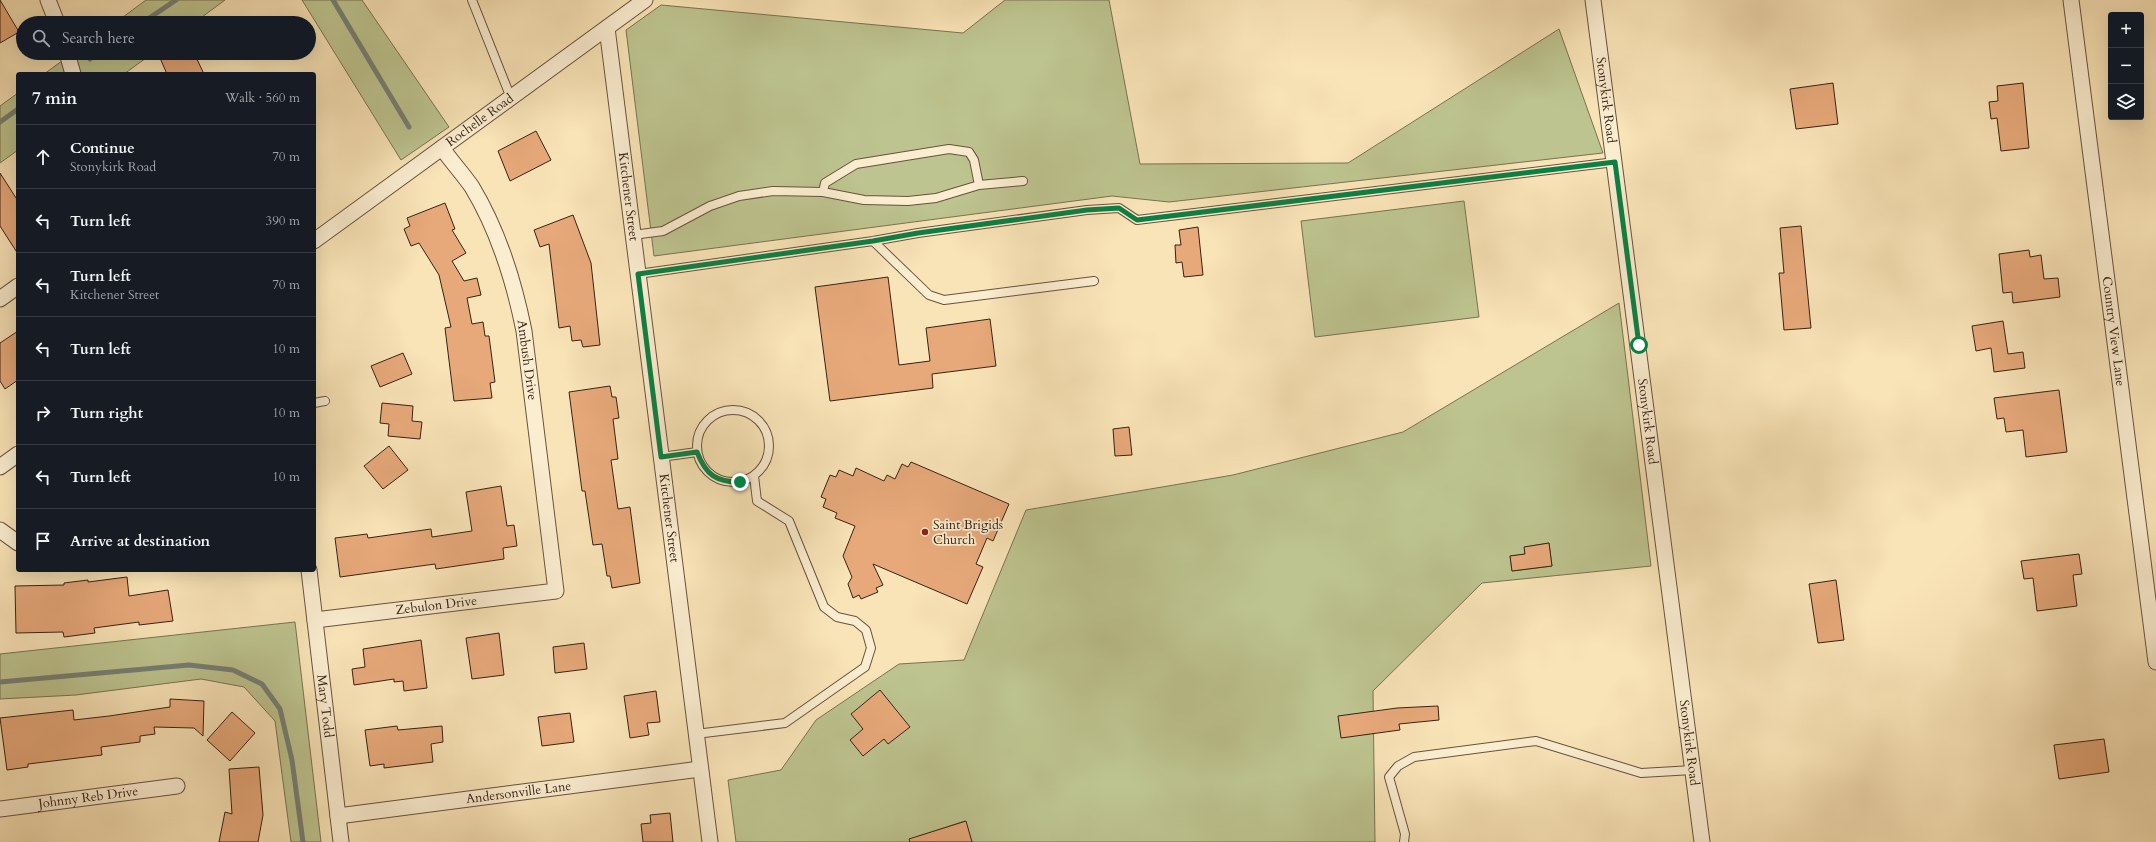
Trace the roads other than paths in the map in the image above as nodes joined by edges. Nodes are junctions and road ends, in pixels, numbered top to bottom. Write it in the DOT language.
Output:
graph roads {
  1 [pos="48,0"];
  2 [pos="472,0"];
  3 [pos="645,0"];
  4 [pos="1593,0"];
  5 [pos="2071,0"];
  6 [pos="54,16"];
  7 [pos="607,28"];
  8 [pos="69,60"];
  9 [pos="72,72"];
  10 [pos="511,98"];
  11 [pos="442,148"];
  12 [pos="1615,162"];
  13 [pos="1023,181"];
  14 [pos="978,185"];
  15 [pos="823,192"];
  16 [pos="633,235"];
  17 [pos="316,240"];
  18 [pos="873,241"];
  19 [pos="638,274"];
  20 [pos="1094,281"];
  21 [pos="16,287"];
  22 [pos="0,299"];
  23 [pos="325,401"];
  24 [pos="316,403"];
  25 [pos="697,452"];
  26 [pos="16,455"];
  27 [pos="661,457"];
  28 [pos="0,467"];
  29 [pos="754,476"];
  30 [pos="0,530"];
  31 [pos="16,542"];
  32 [pos="309,572"];
  33 [pos="556,590"];
  34 [pos="316,620"];
  35 [pos="2156,662"];
  36 [pos="696,734"];
  37 [pos="700,769"];
  38 [pos="1693,770"];
  39 [pos="177,786"];
  40 [pos="0,808"];
  41 [pos="338,816"];
  42 [pos="341,842"];
  43 [pos="710,842"];
  44 [pos="1404,842"];
  45 [pos="1702,842"];
  1 -- 6 [label="street"];
  2 -- 10 [label="lane"];
  3 -- 7 [label="street, Rochelle Road"];
  4 -- 12 [label="street, Stonykirk Road"];
  5 -- 35 [label="street, Country View Lane"];
  7 -- 10 [label="street, Rochelle Road"];
  7 -- 16 [label="street, Kitchener Street"];
  8 -- 9 [label="street"];
  10 -- 11 [label="street, Rochelle Road"];
  11 -- 17 [label="street, Rochelle Road"];
  11 -- 33 [label="street, Ambush Drive"];
  12 -- 18 [label="lane"];
  12 -- 38 [label="street, Stonykirk Road"];
  13 -- 14 [label="lane"];
  14 -- 15 [label="lane"];
  14 -- 15 [label="lane"];
  15 -- 16 [label="lane"];
  16 -- 19 [label="street, Kitchener Street"];
  18 -- 19 [label="lane"];
  18 -- 20 [label="lane"];
  19 -- 27 [label="street, Kitchener Street"];
  21 -- 22 [label="street"];
  23 -- 24 [label="lane"];
  25 -- 27 [label="lane"];
  25 -- 29 [label="lane"];
  25 -- 29 [label="lane"];
  26 -- 28 [label="street"];
  27 -- 36 [label="street, Kitchener Street"];
  29 -- 36 [label="lane"];
  30 -- 31 [label="street"];
  32 -- 34 [label="street, Mary Todd"];
  33 -- 34 [label="street, Zebulon Drive"];
  34 -- 41 [label="street, Mary Todd"];
  36 -- 37 [label="street, Kitchener Street"];
  37 -- 41 [label="street, Andersonville Lane"];
  37 -- 43 [label="street, Kitchener Street"];
  38 -- 44 [label="lane"];
  38 -- 45 [label="street, Stonykirk Road"];
  39 -- 40 [label="street, Johnny Reb Drive"];
  41 -- 42 [label="street, Mary Todd"];
}
